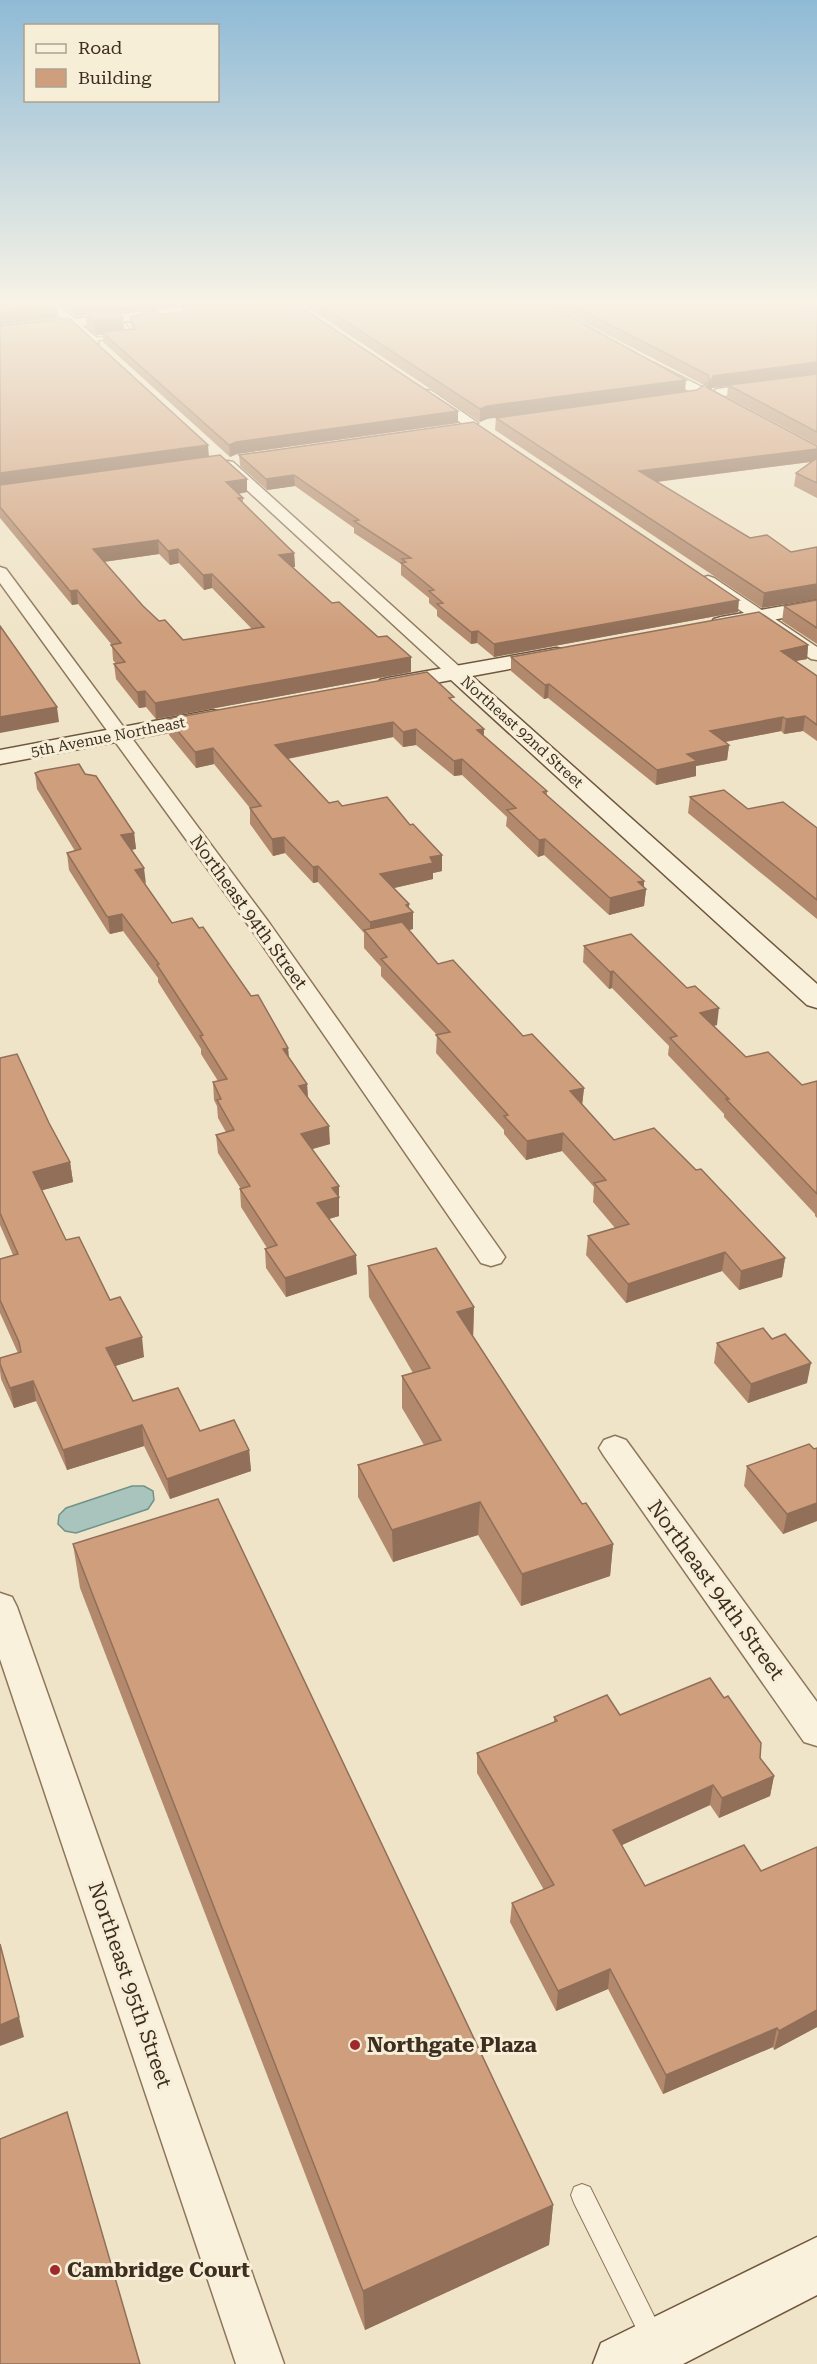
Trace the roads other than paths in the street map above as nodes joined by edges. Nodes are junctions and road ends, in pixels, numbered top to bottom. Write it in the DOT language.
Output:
graph roads {
  1 [pos="450,410"];
  2 [pos="475,428"];
  3 [pos="230,460"];
  4 [pos="0,572"];
  5 [pos="698,575"];
  6 [pos="817,606"];
  7 [pos="760,616"];
  8 [pos="703,627"];
  9 [pos="578,650"];
  10 [pos="817,655"];
  11 [pos="456,673"];
  12 [pos="366,689"];
  13 [pos="237,713"];
  14 [pos="119,735"];
  15 [pos="0,757"];
  16 [pos="817,999"];
  17 [pos="491,1257"];
  18 [pos="615,1448"];
  19 [pos="0,1607"];
  20 [pos="817,1731"];
  21 [pos="582,2195"];
  22 [pos="817,2265"];
  23 [pos="639,2355"];
  24 [pos="260,2364"];
  1 -- 2 [label="street"];
  3 -- 11 [label="street, Northeast 92nd Street"];
  4 -- 14 [label="street, Northeast 94th Street"];
  5 -- 7 [label="street"];
  6 -- 7 [label="main road"];
  7 -- 8 [label="main road"];
  7 -- 10 [label="street"];
  9 -- 11 [label="main road"];
  11 -- 12 [label="main road"];
  11 -- 16 [label="main road, Northeast 92nd Street"];
  13 -- 14 [label="main road, 5th Avenue Northeast"];
  14 -- 15 [label="main road, 5th Avenue Northeast"];
  14 -- 17 [label="street, Northeast 94th Street"];
  18 -- 20 [label="street, Northeast 94th Street"];
  19 -- 24 [label="street, Northeast 95th Street"];
  21 -- 23 [label="lane"];
  22 -- 23 [label="main road"];
}
